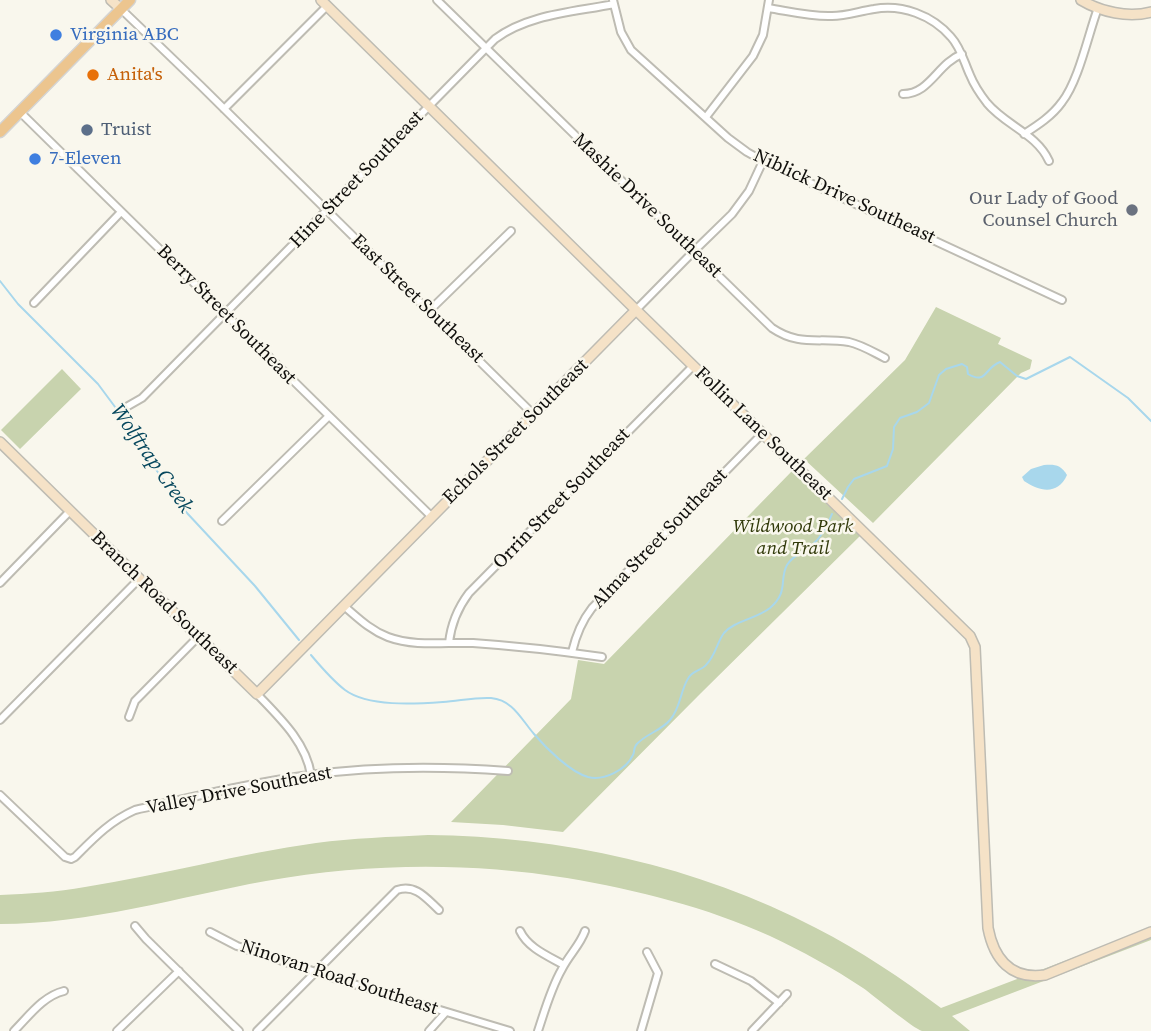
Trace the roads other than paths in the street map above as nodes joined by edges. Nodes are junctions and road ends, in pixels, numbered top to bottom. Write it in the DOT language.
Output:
graph roads {
  1 [pos="111,0"];
  2 [pos="130,0"];
  3 [pos="437,0"];
  4 [pos="1081,0"];
  5 [pos="614,2"];
  6 [pos="324,3"];
  7 [pos="769,4"];
  8 [pos="1098,8"];
  9 [pos="121,9"];
  10 [pos="1151,12"];
  11 [pos="487,48"];
  12 [pos="962,54"];
  13 [pos="903,94"];
  14 [pos="429,106"];
  15 [pos="224,109"];
  16 [pos="20,112"];
  17 [pos="706,117"];
  18 [pos="0,132"];
  19 [pos="1024,134"];
  20 [pos="763,161"];
  21 [pos="1049,161"];
  22 [pos="327,211"];
  23 [pos="121,212"];
  24 [pos="511,231"];
  25 [pos="694,251"];
  26 [pos="1062,300"];
  27 [pos="34,303"];
  28 [pos="636,310"];
  29 [pos="429,312"];
  30 [pos="225,315"];
  31 [pos="885,358"];
  32 [pos="693,366"];
  33 [pos="128,406"];
  34 [pos="533,414"];
  35 [pos="329,416"];
  36 [pos="762,434"];
  37 [pos="2,448"];
  38 [pos="70,511"];
  39 [pos="432,517"];
  40 [pos="222,521"];
  41 [pos="139,579"];
  42 [pos="0,583"];
  43 [pos="344,606"];
  44 [pos="198,637"];
  45 [pos="449,643"];
  46 [pos="572,652"];
  47 [pos="602,657"];
  48 [pos="257,694"];
  49 [pos="129,717"];
  50 [pos="0,720"];
  51 [pos="508,771"];
  52 [pos="310,775"];
  53 [pos="0,795"];
  54 [pos="439,910"];
  55 [pos="135,926"];
  56 [pos="520,931"];
  57 [pos="586,931"];
  58 [pos="210,932"];
  59 [pos="1151,932"];
  60 [pos="647,952"];
  61 [pos="715,964"];
  62 [pos="564,965"];
  63 [pos="178,971"];
  64 [pos="316,971"];
  65 [pos="64,991"];
  66 [pos="787,994"];
  67 [pos="779,1003"];
  68 [pos="446,1012"];
  69 [pos="14,1031"];
  70 [pos="117,1031"];
  71 [pos="239,1031"];
  72 [pos="257,1031"];
  73 [pos="429,1031"];
  74 [pos="510,1031"];
  75 [pos="538,1031"];
  76 [pos="641,1031"];
  77 [pos="752,1031"];
  1 -- 9 [label="street"];
  2 -- 9 [label="main road"];
  3 -- 11 [label="street, Mashie Drive Southeast"];
  4 -- 8 [label="street"];
  5 -- 11 [label="street, Hine Street Southeast"];
  5 -- 17 [label="street, Niblick Drive Southeast"];
  6 -- 14 [label="street, Follin Lane Southeast"];
  6 -- 15 [label="street"];
  7 -- 12 [label="street"];
  7 -- 17 [label="street"];
  8 -- 10 [label="street"];
  8 -- 19 [label="street"];
  9 -- 15 [label="street, East Street Southeast"];
  9 -- 16 [label="main road"];
  11 -- 14 [label="street, Hine Street Southeast"];
  11 -- 25 [label="street, Mashie Drive Southeast"];
  12 -- 13 [label="street"];
  12 -- 19 [label="street"];
  14 -- 22 [label="street, Hine Street Southeast"];
  14 -- 28 [label="street, Follin Lane Southeast"];
  15 -- 22 [label="street, East Street Southeast"];
  16 -- 18 [label="main road"];
  16 -- 23 [label="street, Berry Street Southeast"];
  17 -- 20 [label="street, Niblick Drive Southeast"];
  19 -- 21 [label="street"];
  20 -- 25 [label="street, Echols Street Southeast"];
  20 -- 26 [label="street, Niblick Drive Southeast"];
  22 -- 29 [label="street, East Street Southeast"];
  22 -- 30 [label="street, Hine Street Southeast"];
  23 -- 27 [label="street"];
  23 -- 30 [label="street, Berry Street Southeast"];
  24 -- 29 [label="street"];
  25 -- 28 [label="street, Echols Street Southeast"];
  25 -- 31 [label="street, Mashie Drive Southeast"];
  28 -- 32 [label="street, Follin Lane Southeast"];
  28 -- 34 [label="street, Echols Street Southeast"];
  29 -- 34 [label="street, East Street Southeast"];
  30 -- 33 [label="street, Hine Street Southeast"];
  30 -- 35 [label="street, Berry Street Southeast"];
  32 -- 36 [label="street, Follin Lane Southeast"];
  32 -- 45 [label="street, Orrin Street Southeast"];
  34 -- 39 [label="street, Echols Street Southeast"];
  35 -- 39 [label="street, Berry Street Southeast"];
  35 -- 40 [label="street"];
  36 -- 46 [label="street, Alma Street Southeast"];
  36 -- 59 [label="street, Follin Lane Southeast"];
  37 -- 38 [label="street, Branch Road Southeast"];
  38 -- 41 [label="street, Branch Road Southeast"];
  38 -- 42 [label="street"];
  39 -- 43 [label="street, Echols Street Southeast"];
  41 -- 44 [label="street, Branch Road Southeast"];
  41 -- 50 [label="street"];
  43 -- 45 [label="street"];
  43 -- 48 [label="street, Echols Street Southeast"];
  44 -- 48 [label="street, Branch Road Southeast"];
  44 -- 49 [label="street"];
  45 -- 46 [label="street"];
  46 -- 47 [label="street"];
  48 -- 52 [label="street, Branch Road Southeast"];
  51 -- 52 [label="street, Valley Drive Southeast"];
  52 -- 53 [label="street, Valley Drive Southeast"];
  54 -- 64 [label="street"];
  55 -- 63 [label="street"];
  56 -- 62 [label="street"];
  57 -- 62 [label="street"];
  58 -- 64 [label="street, Ninovan Road Southeast"];
  60 -- 76 [label="street"];
  61 -- 67 [label="street"];
  62 -- 75 [label="street"];
  63 -- 70 [label="street"];
  63 -- 71 [label="street"];
  64 -- 68 [label="street, Ninovan Road Southeast"];
  64 -- 72 [label="street"];
  65 -- 69 [label="street"];
  66 -- 67 [label="street"];
  67 -- 77 [label="street"];
  68 -- 73 [label="street"];
  68 -- 74 [label="street, Ninovan Road Southeast"];
}
